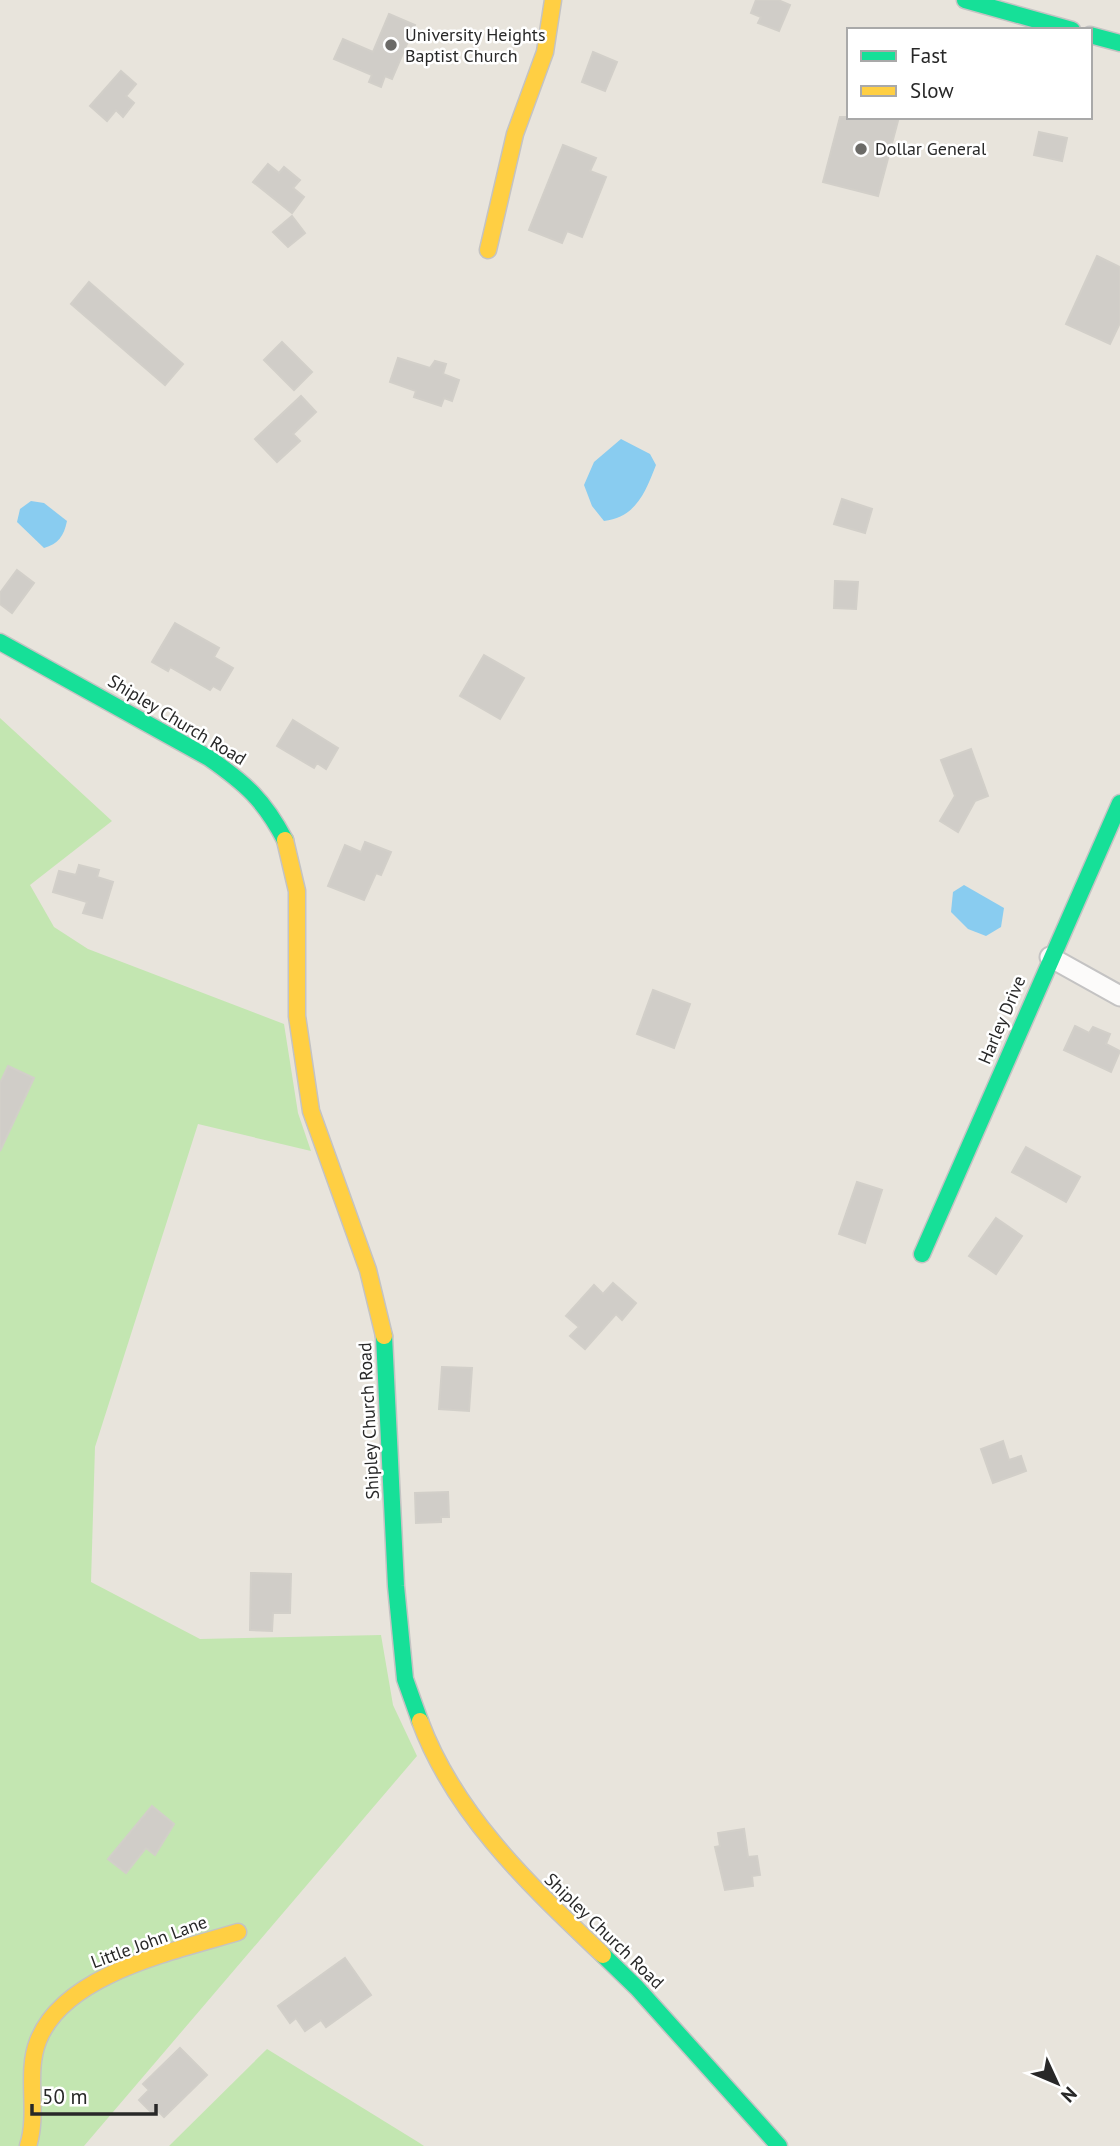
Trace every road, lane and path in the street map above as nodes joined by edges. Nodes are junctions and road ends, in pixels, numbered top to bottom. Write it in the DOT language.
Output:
graph roads {
  1 [pos="554,0"];
  2 [pos="965,0"];
  3 [pos="1065,28"];
  4 [pos="1092,36"];
  5 [pos="1120,43"];
  6 [pos="488,250"];
  7 [pos="0,642"];
  8 [pos="1120,803"];
  9 [pos="1050,957"];
  10 [pos="1120,996"];
  11 [pos="922,1254"];
  12 [pos="238,1932"];
  13 [pos="29,2146"];
  14 [pos="779,2146"];
  1 -- 6 [label="street"];
  2 -- 3 [label="street"];
  4 -- 5 [label="street"];
  7 -- 14 [label="street, Shipley Church Road"];
  8 -- 9 [label="street, Harley Drive"];
  9 -- 10 [label="street"];
  9 -- 11 [label="street, Harley Drive"];
  12 -- 13 [label="street, Little John Lane"];
}
